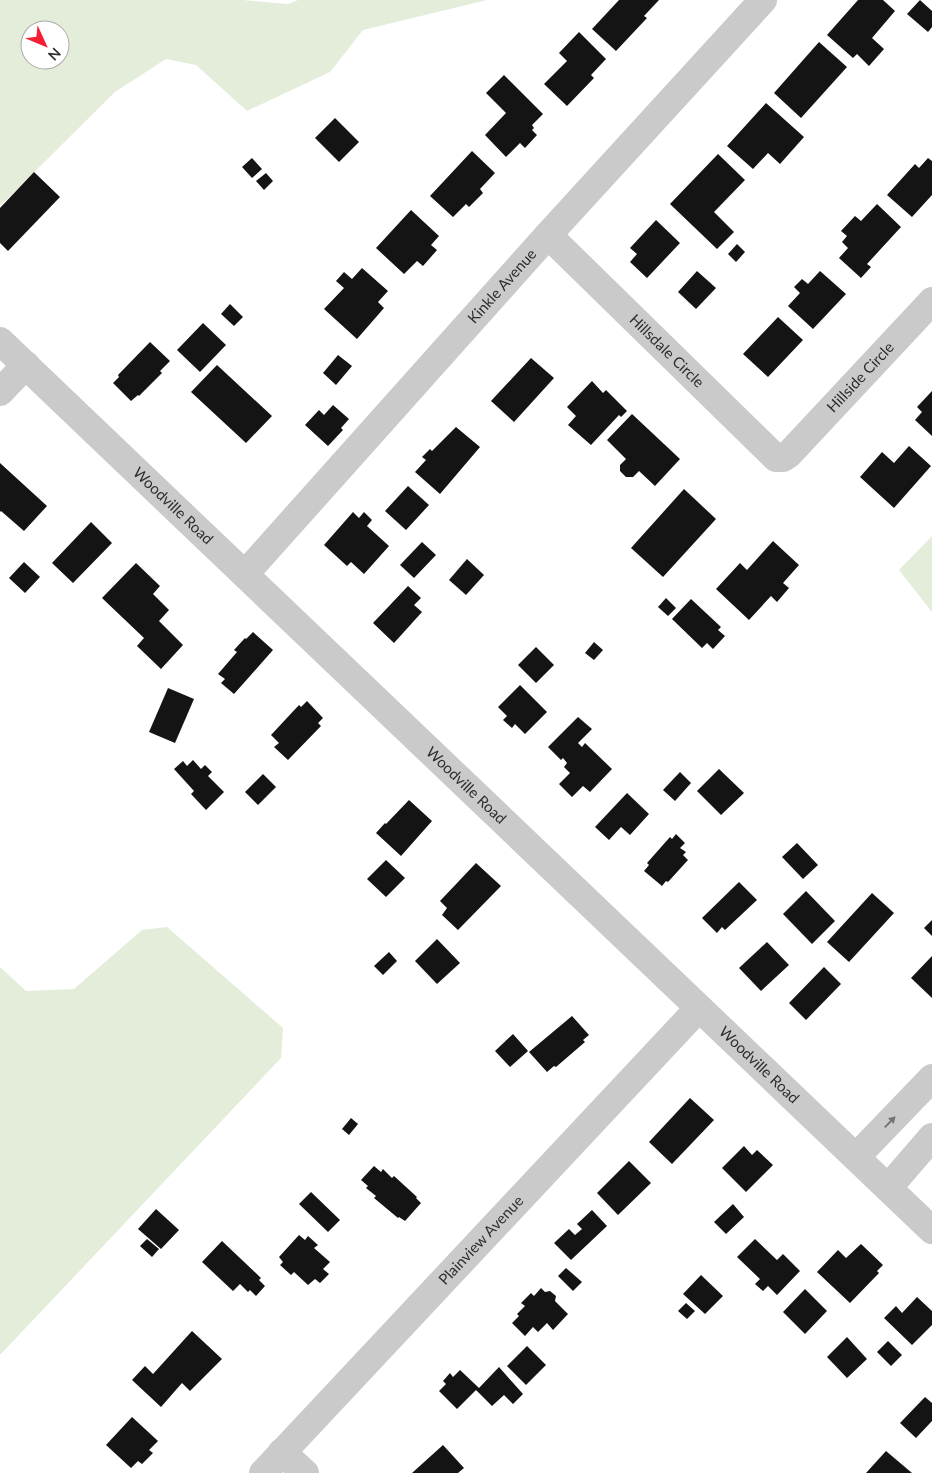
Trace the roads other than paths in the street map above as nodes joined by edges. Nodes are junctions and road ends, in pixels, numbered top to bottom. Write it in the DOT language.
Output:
graph roads {
  1 [pos="763,0"];
  2 [pos="548,235"];
  3 [pos="932,301"];
  4 [pos="0,341"];
  5 [pos="26,365"];
  6 [pos="0,392"];
  7 [pos="789,454"];
  8 [pos="245,574"];
  9 [pos="699,1008"];
  10 [pos="932,1078"];
  11 [pos="932,1137"];
  12 [pos="856,1157"];
  13 [pos="888,1188"];
  14 [pos="932,1230"];
  15 [pos="282,1452"];
  16 [pos="263,1473"];
  17 [pos="305,1473"];
  1 -- 2 [label="street, Kinkle Avenue"];
  2 -- 7 [label="street, Hillsdale Circle"];
  2 -- 8 [label="street, Kinkle Avenue"];
  3 -- 7 [label="street, Hillside Circle"];
  4 -- 5 [label="street, Woodville Road"];
  5 -- 6 [label="street"];
  5 -- 8 [label="street, Woodville Road"];
  8 -- 9 [label="street, Woodville Road"];
  9 -- 12 [label="street, Woodville Road"];
  9 -- 15 [label="street, Plainview Avenue"];
  12 -- 10 [label="street, one-way"];
  11 -- 13 [label="street"];
  12 -- 13 [label="street, Woodville Road"];
  13 -- 14 [label="street, Woodville Road"];
  15 -- 16 [label="street, Plainview Avenue"];
  15 -- 17 [label="street"];
}
